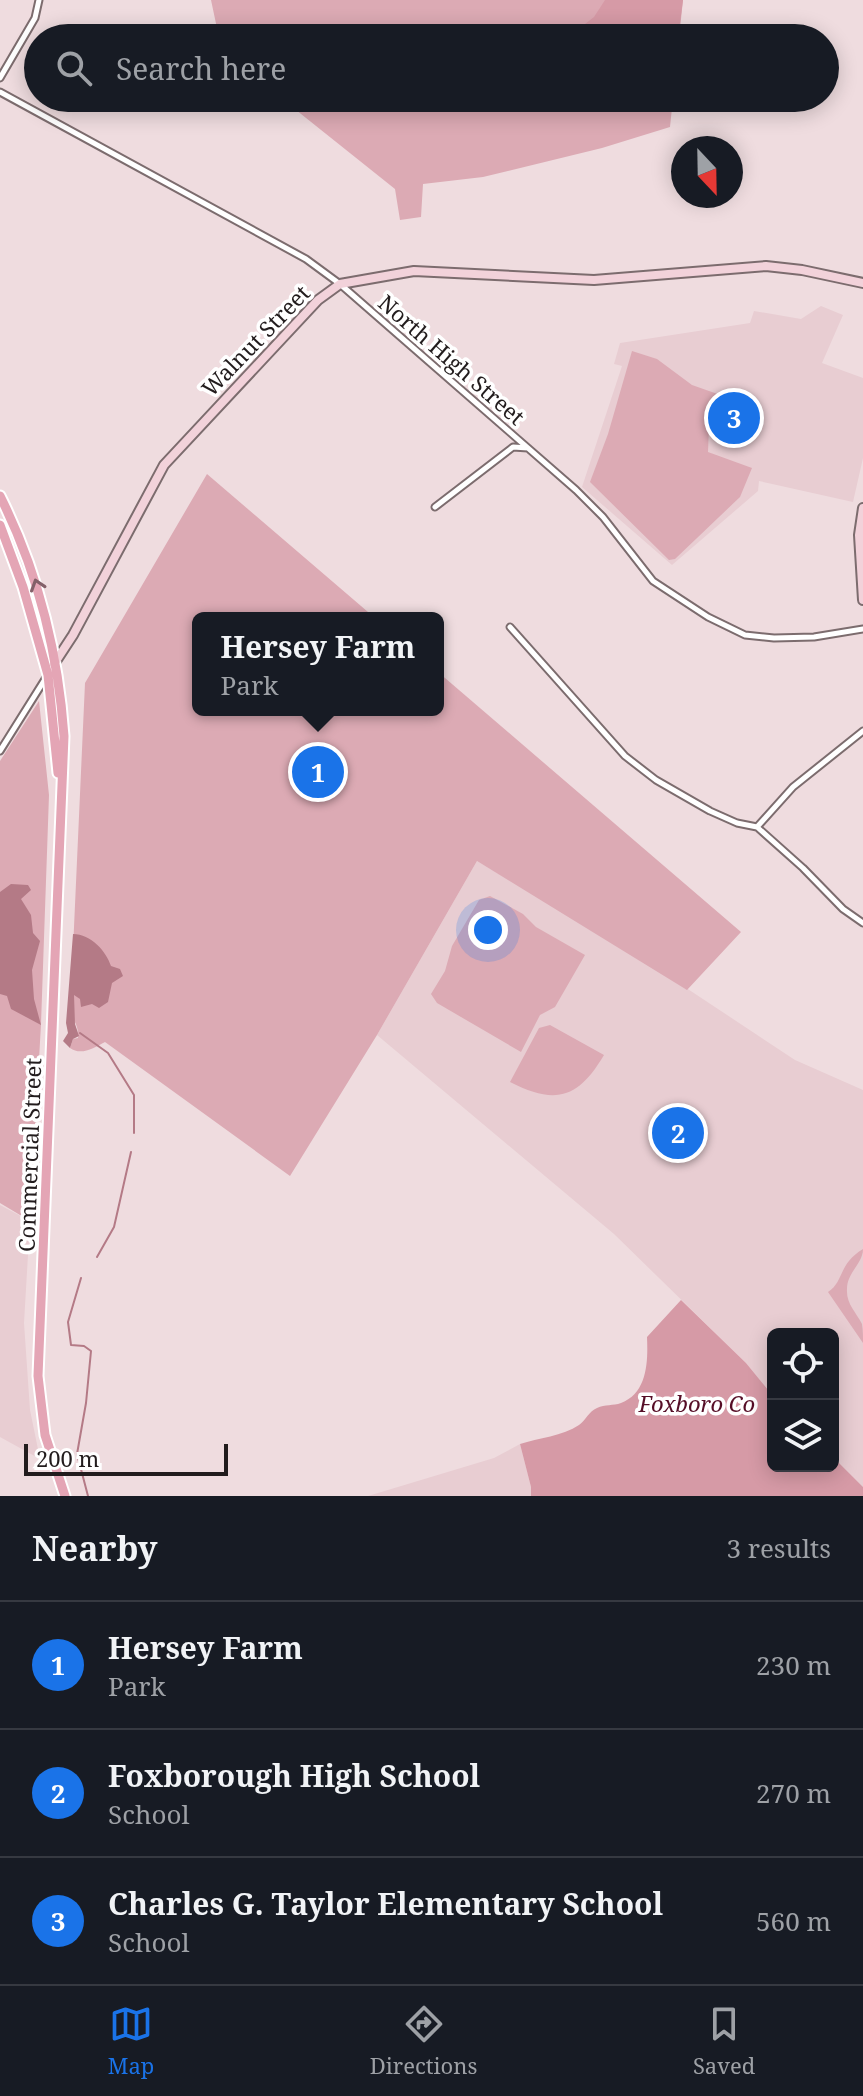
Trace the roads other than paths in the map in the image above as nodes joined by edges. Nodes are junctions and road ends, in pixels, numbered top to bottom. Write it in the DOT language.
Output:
graph roads {
  1 [pos="39,0"];
  2 [pos="32,24"];
  3 [pos="24,37"];
  4 [pos="0,78"];
  5 [pos="0,92"];
  6 [pos="24,105"];
  7 [pos="37,112"];
  8 [pos="863,283"];
  9 [pos="340,284"];
  10 [pos="529,448"];
  11 [pos="0,496"];
  12 [pos="435,507"];
  13 [pos="863,508"];
  14 [pos="0,525"];
  15 [pos="863,600"];
  16 [pos="510,627"];
  17 [pos="863,629"];
  18 [pos="56,660"];
  19 [pos="48,675"];
  20 [pos="863,731"];
  21 [pos="0,751"];
  22 [pos="61,812"];
  23 [pos="757,827"];
  24 [pos="863,923"];
  25 [pos="65,1496"];
  1 -- 2 [label="street"];
  3 -- 4 [label="street"];
  5 -- 6 [label="street, North High Street"];
  7 -- 9 [label="street, North High Street"];
  8 -- 9 [label="street, Walnut Street"];
  9 -- 10 [label="street, North High Street"];
  9 -- 18 [label="street, Walnut Street"];
  10 -- 12 [label="street"];
  10 -- 17 [label="street, North High Street"];
  18 -- 11 [label="main road, Commercial Street, one-way"];
  13 -- 15 [label="street"];
  14 -- 19 [label="main road, Commercial Street"];
  16 -- 23 [label="street"];
  18 -- 19 [label="street, Walnut Street"];
  18 -- 22 [label="main road, Commercial Street"];
  19 -- 21 [label="street, Walnut Street"];
  19 -- 22 [label="main road, Commercial Street"];
  20 -- 23 [label="street"];
  22 -- 25 [label="main road, Commercial Street"];
  23 -- 24 [label="street"];
}
